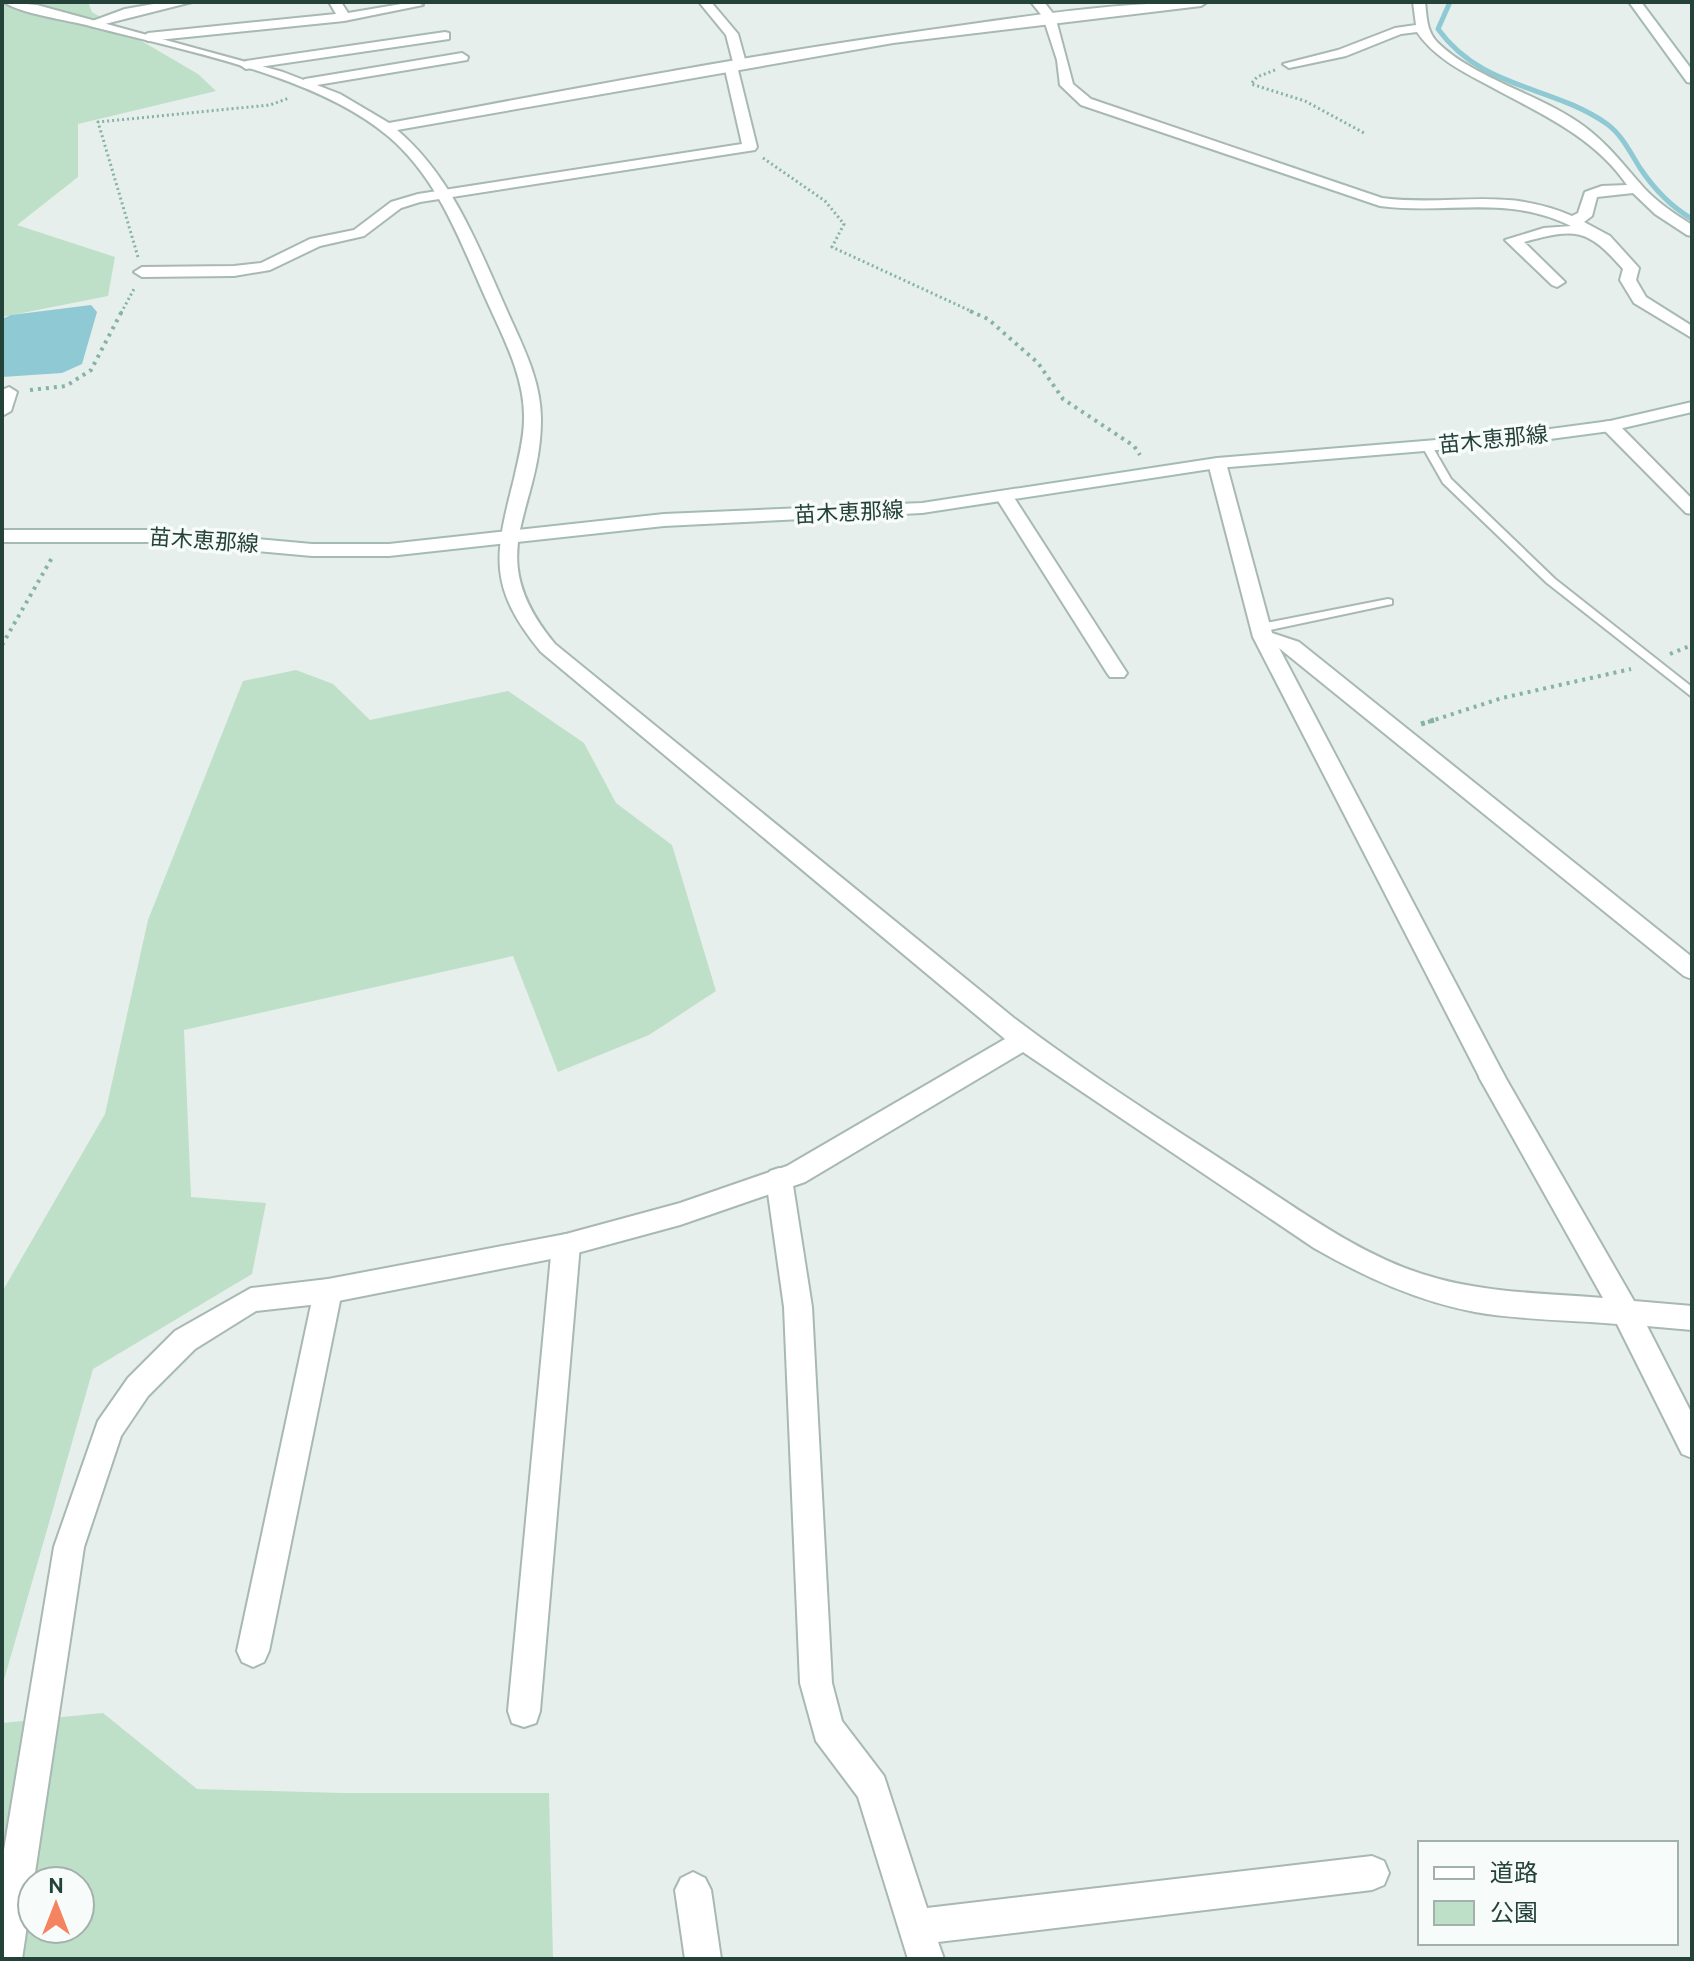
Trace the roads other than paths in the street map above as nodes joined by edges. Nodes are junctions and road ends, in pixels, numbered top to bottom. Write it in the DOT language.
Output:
graph roads {
  1 [pos="10,2"];
  2 [pos="186,2"];
  3 [pos="335,2"];
  4 [pos="705,2"];
  5 [pos="1037,2"];
  6 [pos="1201,2"];
  7 [pos="1419,2"];
  8 [pos="1635,2"];
  9 [pos="417,5"];
  10 [pos="1049,16"];
  11 [pos="344,17"];
  12 [pos="93,23"];
  13 [pos="1422,28"];
  14 [pos="445,36"];
  15 [pos="148,37"];
  16 [pos="462,57"];
  17 [pos="735,64"];
  18 [pos="1289,64"];
  19 [pos="246,65"];
  20 [pos="1692,79"];
  21 [pos="312,86"];
  22 [pos="384,128"];
  23 [pos="1637,189"];
  24 [pos="443,196"];
  25 [pos="1572,221"];
  26 [pos="1588,230"];
  27 [pos="1692,232"];
  28 [pos="142,272"];
  29 [pos="1557,282"];
  30 [pos="1692,333"];
  31 [pos="9,392"];
  32 [pos="1692,407"];
  33 [pos="2,411"];
  34 [pos="1610,426"];
  35 [pos="1427,446"];
  36 [pos="1217,463"];
  37 [pos="1004,496"];
  38 [pos="1692,509"];
  39 [pos="2,536"];
  40 [pos="510,537"];
  41 [pos="1388,602"];
  42 [pos="1262,633"];
  43 [pos="1117,673"];
  44 [pos="1692,693"];
  45 [pos="1692,970"];
  46 [pos="1023,1040"];
  47 [pos="779,1179"];
  48 [pos="566,1245"];
  49 [pos="328,1291"];
  50 [pos="1625,1312"];
  51 [pos="1692,1318"];
  52 [pos="1692,1444"];
  53 [pos="253,1651"];
  54 [pos="524,1711"];
  55 [pos="1372,1873"];
  56 [pos="693,1890"];
  57 [pos="921,1943"];
  58 [pos="4,1959"];
  59 [pos="703,1959"];
  1 -- 12 [label="street"];
  2 -- 12 [label="street"];
  3 -- 11 [label="street"];
  4 -- 17 [label="street"];
  5 -- 10 [label="street"];
  6 -- 10 [label="street"];
  7 -- 13 [label="street"];
  8 -- 20 [label="street"];
  9 -- 11 [label="street"];
  10 -- 17 [label="street"];
  10 -- 25 [label="street"];
  11 -- 15 [label="street"];
  12 -- 15 [label="street"];
  13 -- 18 [label="street"];
  13 -- 23 [label="street"];
  14 -- 19 [label="street"];
  15 -- 19 [label="street"];
  16 -- 21 [label="street"];
  17 -- 22 [label="street"];
  17 -- 24 [label="street"];
  19 -- 21 [label="street"];
  21 -- 22 [label="street"];
  22 -- 24 [label="street"];
  23 -- 25 [label="street"];
  23 -- 27 [label="street"];
  24 -- 28 [label="street"];
  24 -- 40 [label="street"];
  25 -- 26 [label="street"];
  26 -- 29 [label="street"];
  26 -- 30 [label="street"];
  31 -- 33 [label="street"];
  32 -- 34 [label="street, 苗木恵那線"];
  34 -- 35 [label="street, 苗木恵那線"];
  34 -- 38 [label="street"];
  35 -- 36 [label="street, 苗木恵那線"];
  35 -- 44 [label="lane"];
  36 -- 37 [label="street, 苗木恵那線"];
  36 -- 42 [label="street"];
  37 -- 40 [label="street, 苗木恵那線"];
  37 -- 43 [label="street"];
  39 -- 40 [label="street, 苗木恵那線"];
  40 -- 46 [label="street"];
  41 -- 42 [label="lane"];
  42 -- 45 [label="street"];
  42 -- 50 [label="street"];
  46 -- 47 [label="street"];
  46 -- 50 [label="street"];
  47 -- 48 [label="street"];
  47 -- 57 [label="street"];
  48 -- 49 [label="street"];
  48 -- 54 [label="street"];
  49 -- 53 [label="street"];
  49 -- 58 [label="street"];
  50 -- 51 [label="street"];
  50 -- 52 [label="street"];
  55 -- 57 [label="street"];
  56 -- 59 [label="street"];
}
